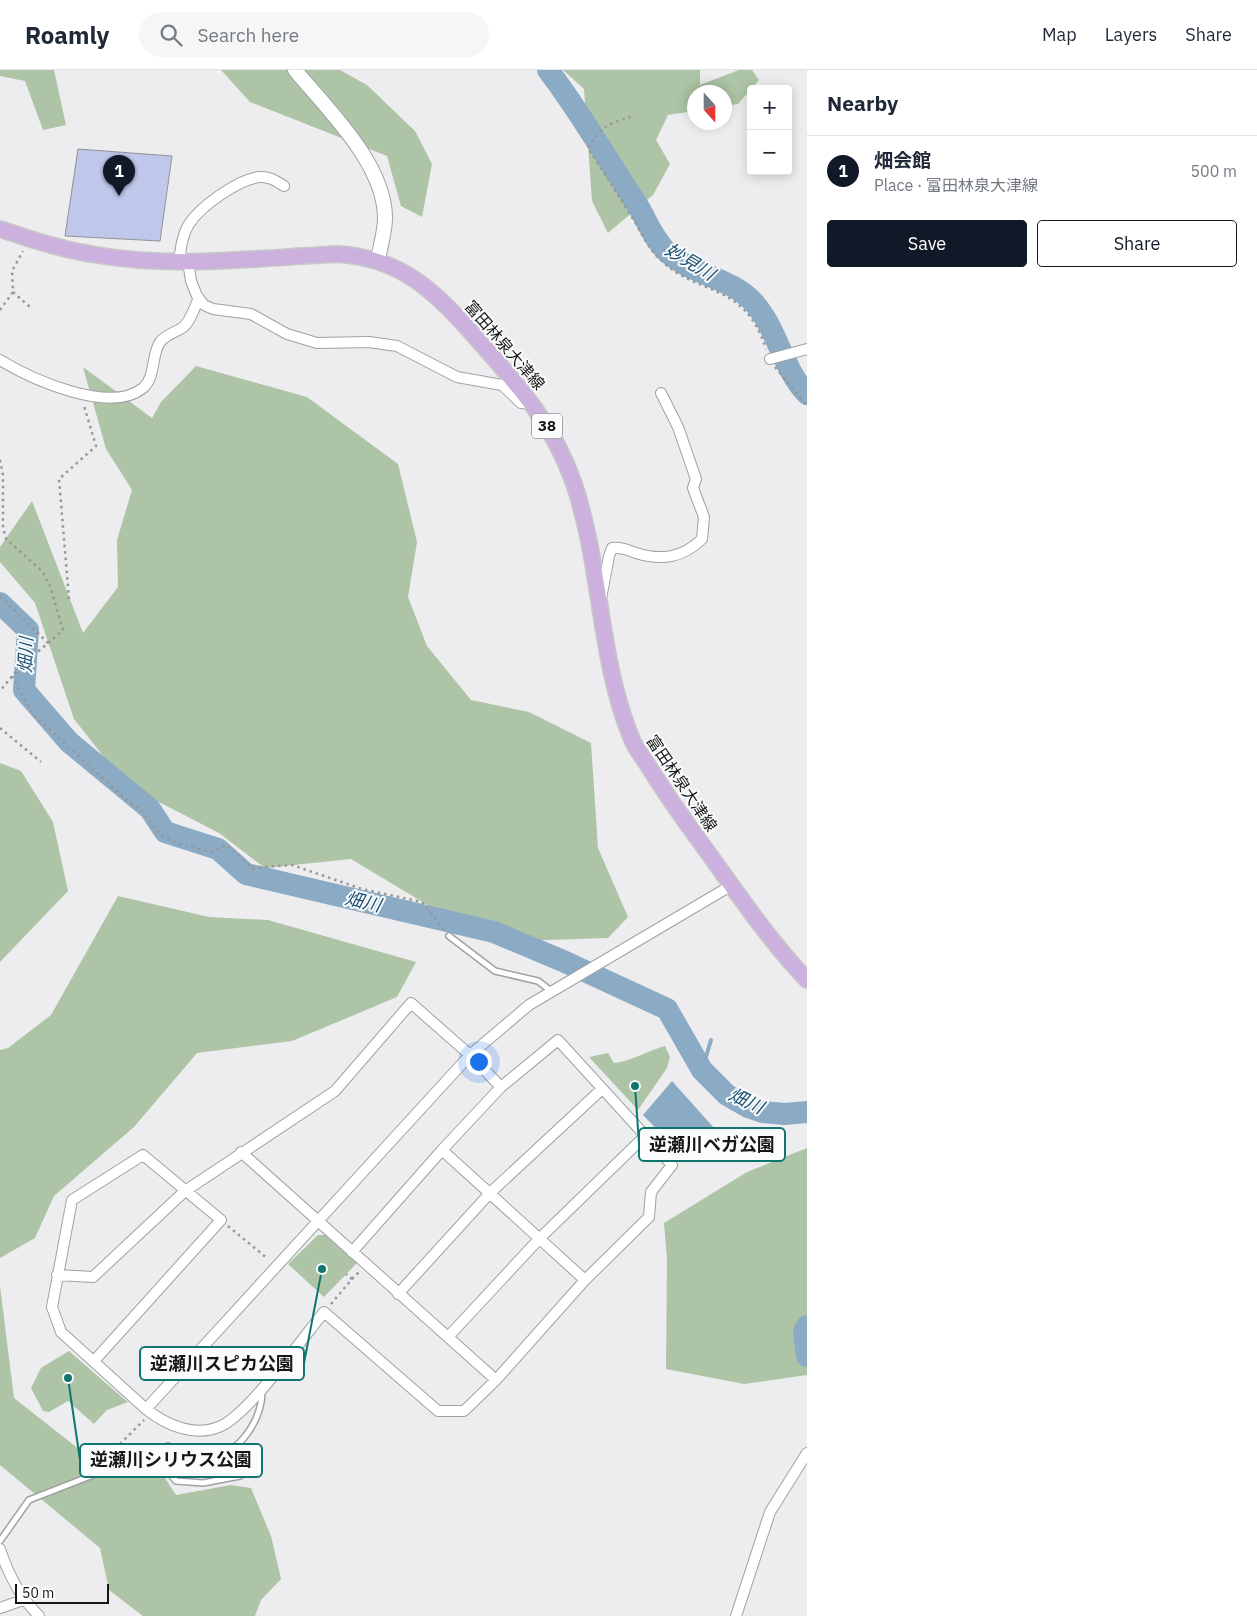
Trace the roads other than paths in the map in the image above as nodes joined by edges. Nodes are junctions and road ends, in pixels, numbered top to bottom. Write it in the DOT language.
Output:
graph roads {
  1 [pos="295,70"];
  2 [pos="284,186"];
  3 [pos="0,229"];
  4 [pos="378,260"];
  5 [pos="184,261"];
  6 [pos="199,298"];
  7 [pos="807,349"];
  8 [pos="770,359"];
  9 [pos="0,360"];
  10 [pos="661,393"];
  11 [pos="533,404"];
  12 [pos="599,605"];
  13 [pos="732,885"];
  14 [pos="449,936"];
  15 [pos="807,980"];
  16 [pos="551,991"];
  17 [pos="470,1055"];
  18 [pos="501,1087"];
  19 [pos="602,1089"];
  20 [pos="645,1136"];
  21 [pos="442,1150"];
  22 [pos="241,1152"];
  23 [pos="185,1191"];
  24 [pos="490,1193"];
  25 [pos="318,1221"];
  26 [pos="540,1238"];
  27 [pos="352,1252"];
  28 [pos="57,1275"];
  29 [pos="585,1280"];
  30 [pos="398,1294"];
  31 [pos="448,1337"];
  32 [pos="94,1361"];
  33 [pos="496,1380"];
  34 [pos="262,1386"];
  35 [pos="146,1409"];
  36 [pos="152,1453"];
  37 [pos="807,1453"];
  38 [pos="240,1476"];
  39 [pos="0,1541"];
  40 [pos="0,1549"];
  41 [pos="23,1600"];
  42 [pos="0,1608"];
  43 [pos="39,1616"];
  44 [pos="736,1616"];
  1 -- 4 [label="street"];
  2 -- 5 [label="street"];
  3 -- 5 [label="main road, 富田林泉大津線 / 38"];
  4 -- 5 [label="main road, 富田林泉大津線 / 38"];
  4 -- 11 [label="main road, 富田林泉大津線 / 38"];
  5 -- 6 [label="street"];
  6 -- 9 [label="street"];
  6 -- 11 [label="street"];
  7 -- 8 [label="street"];
  10 -- 12 [label="street"];
  11 -- 12 [label="main road, 富田林泉大津線 / 38"];
  12 -- 13 [label="main road, 富田林泉大津線 / 38"];
  13 -- 15 [label="main road, 富田林泉大津線 / 38"];
  13 -- 16 [label="street"];
  14 -- 16 [label="lane"];
  16 -- 17 [label="street"];
  17 -- 18 [label="street"];
  17 -- 22 [label="street"];
  17 -- 25 [label="street"];
  18 -- 19 [label="street"];
  18 -- 21 [label="street"];
  19 -- 20 [label="street"];
  19 -- 24 [label="street"];
  20 -- 26 [label="street"];
  20 -- 29 [label="street"];
  21 -- 24 [label="street"];
  21 -- 27 [label="street"];
  22 -- 23 [label="street"];
  22 -- 25 [label="street"];
  23 -- 28 [label="street"];
  23 -- 28 [label="street"];
  23 -- 32 [label="street"];
  24 -- 26 [label="street"];
  24 -- 30 [label="street"];
  25 -- 27 [label="street"];
  25 -- 35 [label="street"];
  26 -- 29 [label="street"];
  26 -- 31 [label="street"];
  27 -- 30 [label="street"];
  28 -- 32 [label="street"];
  29 -- 33 [label="street"];
  30 -- 31 [label="street"];
  31 -- 33 [label="street"];
  32 -- 35 [label="street"];
  33 -- 34 [label="street"];
  34 -- 35 [label="street"];
  34 -- 36 [label="lane"];
  36 -- 38 [label="lane"];
  36 -- 39 [label="lane"];
  37 -- 44 [label="street"];
  40 -- 41 [label="street"];
  41 -- 42 [label="street"];
  41 -- 43 [label="street"];
}
